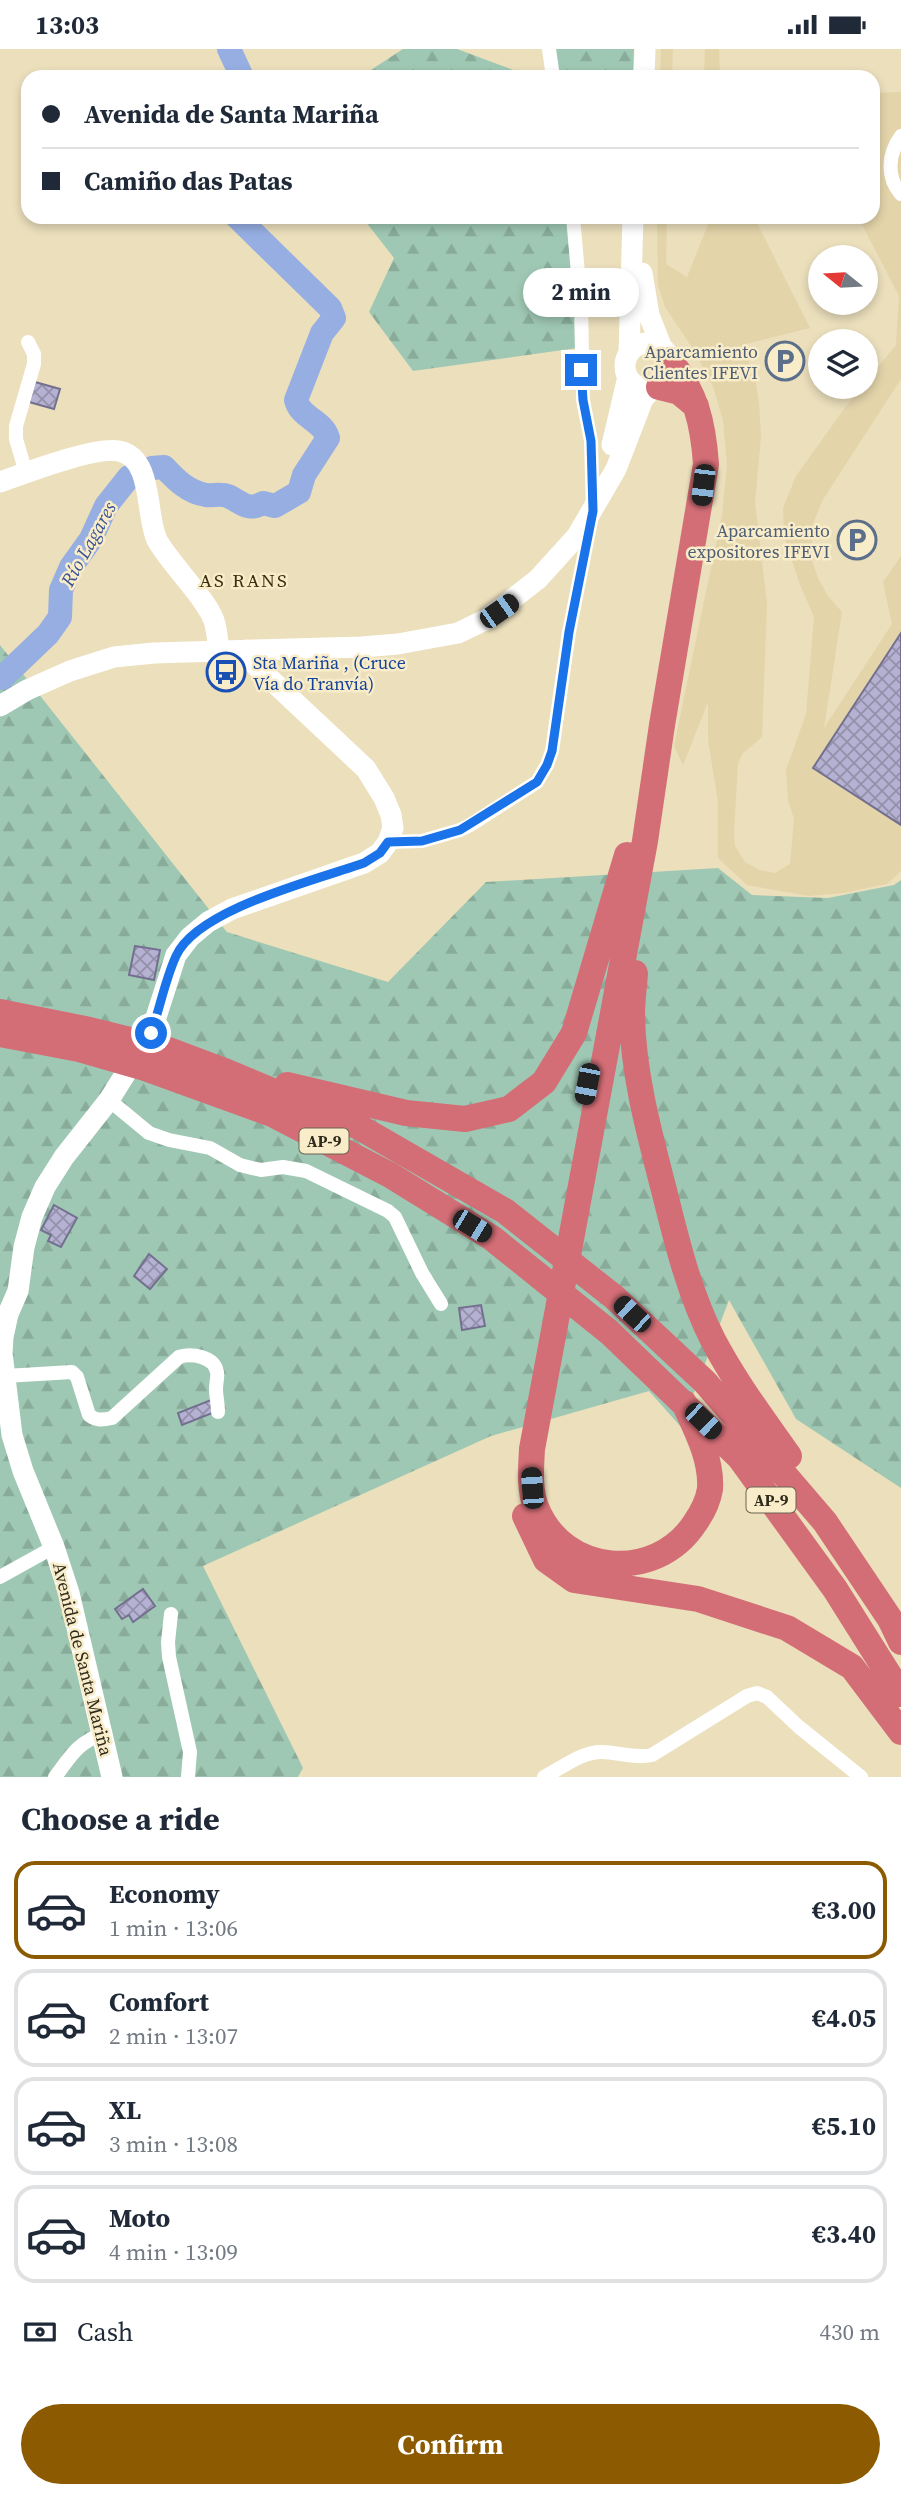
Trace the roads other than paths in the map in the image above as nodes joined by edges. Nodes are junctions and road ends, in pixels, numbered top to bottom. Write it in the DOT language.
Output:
graph roads {
  1 [pos="550,49"];
  2 [pos="645,49"];
  3 [pos="552,70"];
  4 [pos="644,70"];
  5 [pos="901,137"];
  6 [pos="901,194"];
  7 [pos="574,224"];
  8 [pos="633,224"];
  9 [pos="643,224"];
  10 [pos="28,342"];
  11 [pos="629,353"];
  12 [pos="666,354"];
  13 [pos="628,377"];
  14 [pos="655,388"];
  15 [pos="696,406"];
  16 [pos="26,473"];
  17 [pos="0,482"];
  18 [pos="604,488"];
  19 [pos="593,511"];
  20 [pos="218,650"];
  21 [pos="247,650"];
  22 [pos="0,706"];
  23 [pos="662,725"];
  24 [pos="645,841"];
  25 [pos="388,842"];
  26 [pos="618,888"];
  27 [pos="0,1012"];
  28 [pos="0,1034"];
  29 [pos="154,1058"];
  30 [pos="227,1072"];
  31 [pos="109,1100"];
  32 [pos="441,1304"];
  33 [pos="5,1376"];
  34 [pos="684,1403"];
  35 [pos="218,1412"];
  36 [pos="825,1522"];
  37 [pos="54,1547"];
  38 [pos="0,1577"];
  39 [pos="171,1614"];
  40 [pos="901,1642"];
  41 [pos="901,1694"];
  42 [pos="901,1732"];
  43 [pos="102,1734"];
  44 [pos="55,1777"];
  45 [pos="112,1777"];
  46 [pos="188,1777"];
  47 [pos="544,1777"];
  48 [pos="862,1777"];
  1 -- 3 [label="street"];
  2 -- 4 [label="main road"];
  5 -- 6 [label="street"];
  7 -- 19 [label="street"];
  8 -- 11 [label="main road"];
  9 -- 12 [label="main road"];
  10 -- 16 [label="street"];
  11 -- 12 [label="main road"];
  11 -- 13 [label="main road"];
  12 -- 14 [label="main road"];
  12 -- 15 [label="highway"];
  13 -- 14 [label="main road"];
  13 -- 18 [label="main road"];
  14 -- 15 [label="highway"];
  14 -- 18 [label="main road"];
  15 -- 23 [label="highway"];
  16 -- 17 [label="main road"];
  16 -- 20 [label="main road"];
  18 -- 19 [label="main road"];
  19 -- 21 [label="main road"];
  19 -- 25 [label="street"];
  20 -- 21 [label="main road"];
  20 -- 22 [label="main road"];
  21 -- 25 [label="main road"];
  23 -- 24 [label="highway"];
  23 -- 26 [label="highway"];
  24 -- 34 [label="highway"];
  24 -- 36 [label="highway"];
  25 -- 31 [label="main road, Avenida de Santa Mariña"];
  26 -- 30 [label="highway"];
  26 -- 42 [label="highway"];
  27 -- 29 [label="highway, AP-9"];
  28 -- 29 [label="highway, AP-9"];
  29 -- 30 [label="highway, AP-9"];
  29 -- 34 [label="highway, AP-9"];
  30 -- 36 [label="highway, AP-9"];
  31 -- 32 [label="street"];
  31 -- 33 [label="main road, Avenida de Santa Mariña"];
  33 -- 35 [label="street"];
  33 -- 37 [label="main road, Avenida de Santa Mariña"];
  34 -- 41 [label="highway, AP-9"];
  36 -- 40 [label="highway, AP-9"];
  37 -- 38 [label="street"];
  37 -- 43 [label="main road, Avenida de Santa Mariña"];
  39 -- 46 [label="street"];
  43 -- 44 [label="street"];
  43 -- 45 [label="main road, Avenida de Santa Mariña"];
  47 -- 48 [label="street"];
}
